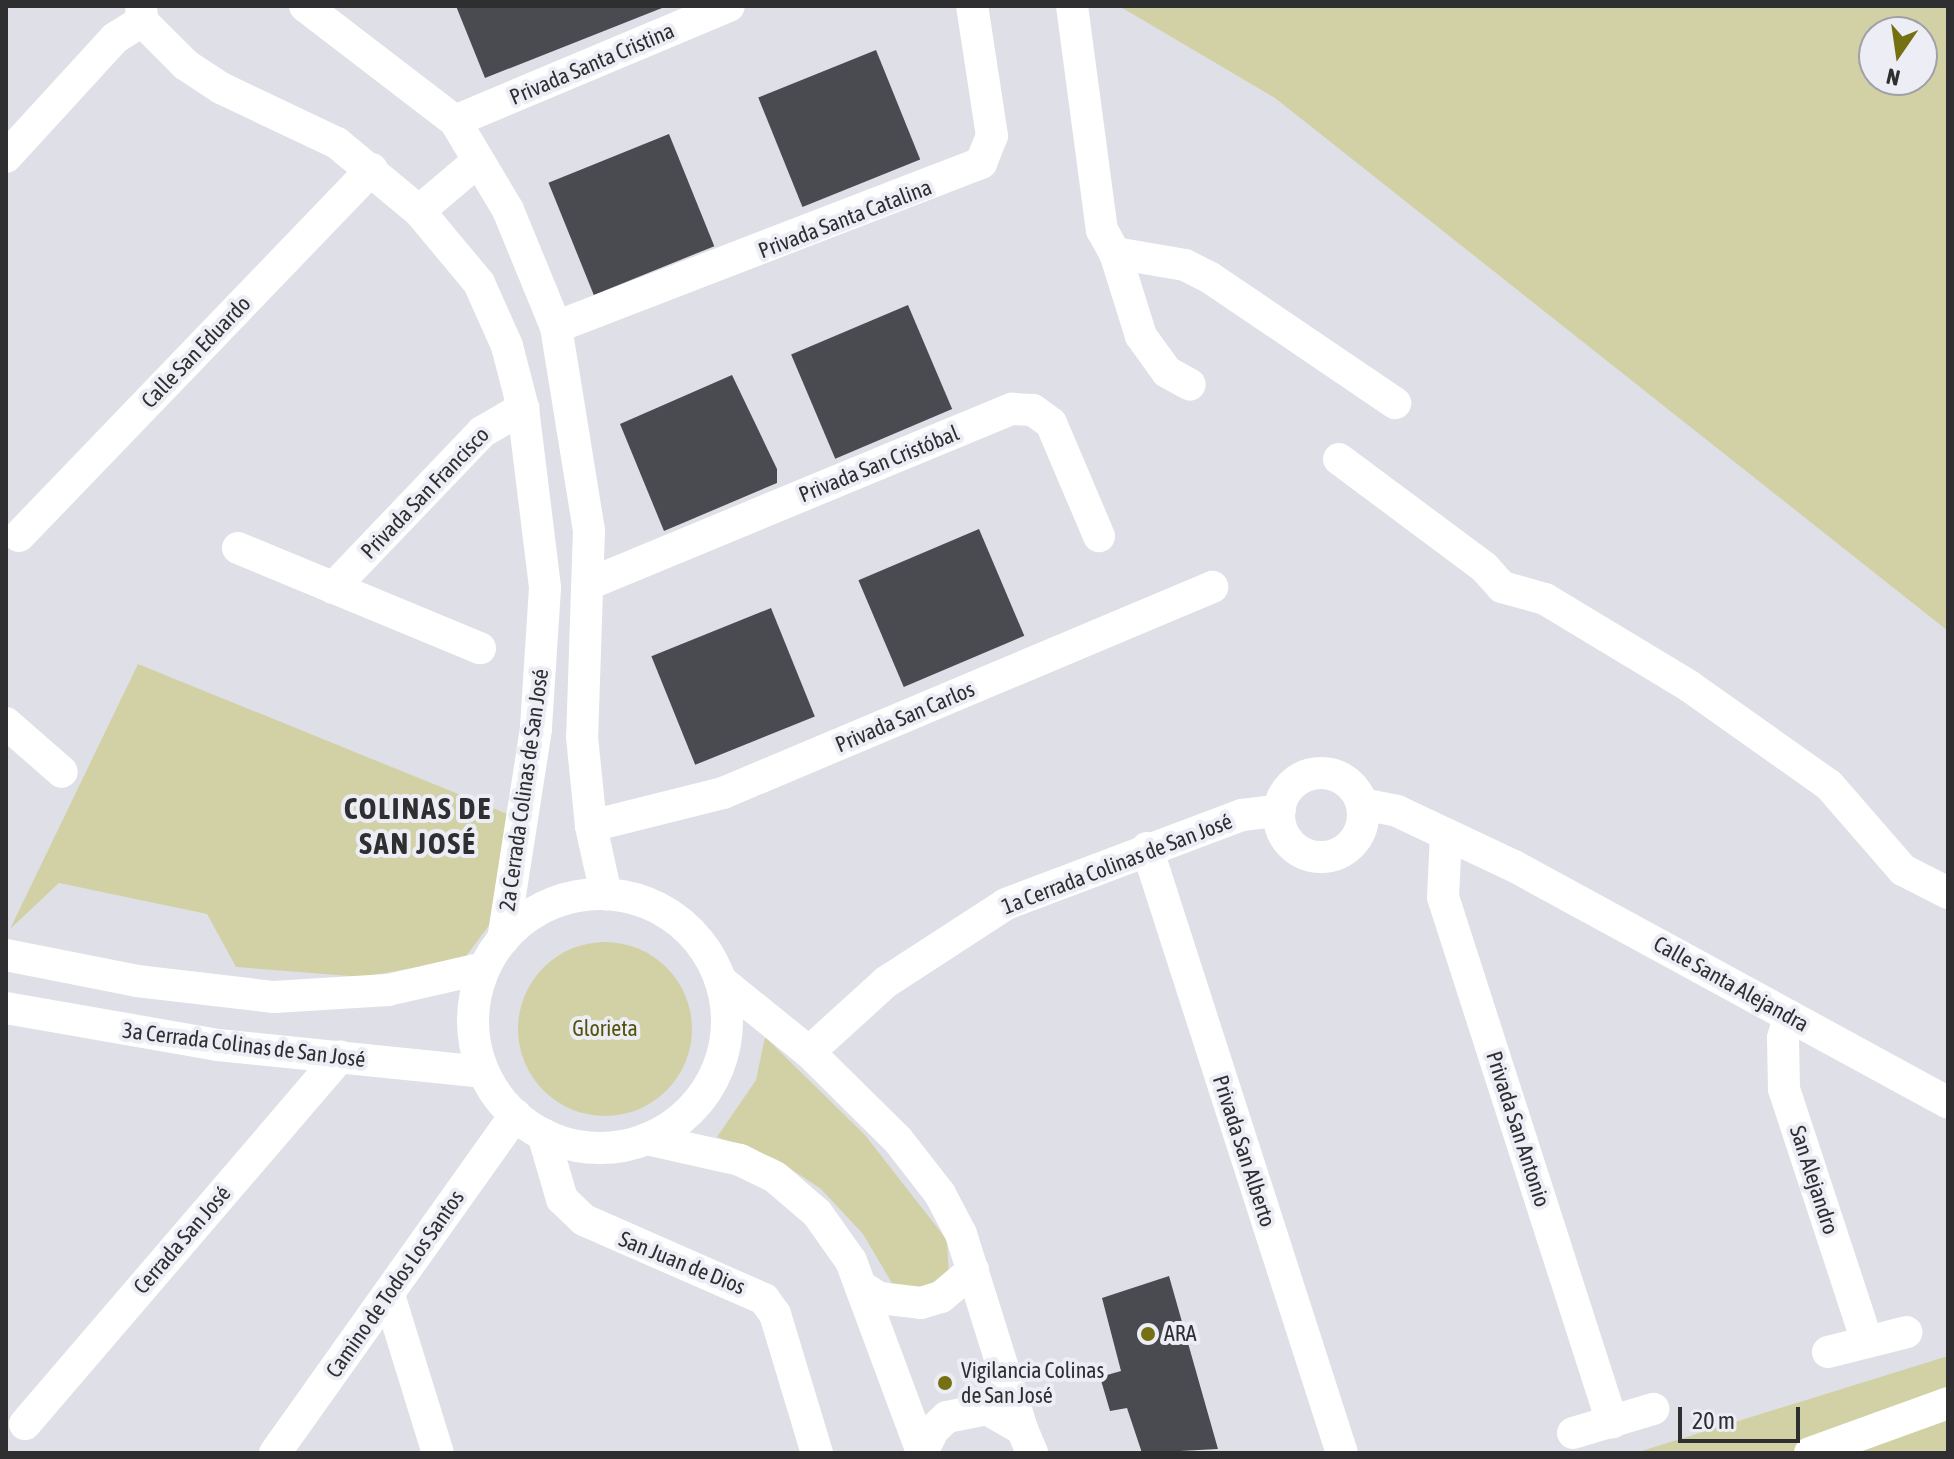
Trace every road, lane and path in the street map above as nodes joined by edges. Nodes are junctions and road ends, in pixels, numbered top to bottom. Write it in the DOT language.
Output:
graph roads {
  1 [pos="305,6"];
  2 [pos="729,6"];
  3 [pos="972,6"];
  4 [pos="1072,6"];
  5 [pos="141,13"];
  6 [pos="455,121"];
  7 [pos="6,157"];
  8 [pos="478,161"];
  9 [pos="372,169"];
  10 [pos="419,211"];
  11 [pos="1115,253"];
  12 [pos="556,327"];
  13 [pos="1190,385"];
  14 [pos="1395,403"];
  15 [pos="523,408"];
  16 [pos="1339,459"];
  17 [pos="19,536"];
  18 [pos="1099,536"];
  19 [pos="238,548"];
  20 [pos="591,583"];
  21 [pos="1212,587"];
  22 [pos="333,588"];
  23 [pos="480,648"];
  24 [pos="540,681"];
  25 [pos="584,684"];
  26 [pos="6,723"];
  27 [pos="62,772"];
  28 [pos="1362,804"];
  29 [pos="1280,810"];
  30 [pos="591,826"];
  31 [pos="1446,834"];
  32 [pos="1147,848"];
  33 [pos="1948,893"];
  34 [pos="606,894"];
  35 [pos="503,939"];
  36 [pos="6,955"];
  37 [pos="484,968"];
  38 [pos="721,981"];
  39 [pos="1789,1016"];
  40 [pos="12,1017"];
  41 [pos="809,1052"];
  42 [pos="340,1057"];
  43 [pos="483,1072"];
  44 [pos="1948,1103"];
  45 [pos="515,1115"];
  46 [pos="543,1134"];
  47 [pos="646,1139"];
  48 [pos="973,1270"];
  49 [pos="862,1287"];
  50 [pos="389,1295"];
  51 [pos="1907,1332"];
  52 [pos="1867,1342"];
  53 [pos="1828,1352"];
  54 [pos="1948,1403"];
  55 [pos="1653,1409"];
  56 [pos="1612,1422"];
  57 [pos="25,1424"];
  58 [pos="1573,1433"];
  59 [pos="1027,1441"];
  60 [pos="921,1451"];
  61 [pos="275,1453"];
  62 [pos="438,1453"];
  63 [pos="817,1453"];
  64 [pos="1342,1453"];
  65 [pos="1810,1453"];
  1 -- 6 [label="street, 2a Cerrada Colinas de San José"];
  2 -- 6 [label="street, Privada Santa Cristina"];
  3 -- 12 [label="street, Privada Santa Catalina"];
  4 -- 11 [label="street"];
  5 -- 7 [label="street"];
  5 -- 9 [label="street, 2a Cerrada Colinas de San José"];
  6 -- 8 [label="street, 2a Cerrada Colinas de San José"];
  8 -- 10 [label="street"];
  8 -- 12 [label="street, 2a Cerrada Colinas de San José"];
  9 -- 10 [label="street, 2a Cerrada Colinas de San José"];
  9 -- 17 [label="street, Calle San Eduardo"];
  10 -- 15 [label="street, 2a Cerrada Colinas de San José"];
  11 -- 13 [label="street"];
  11 -- 14 [label="street"];
  12 -- 20 [label="street, 2a Cerrada Colinas de San José"];
  15 -- 22 [label="street, Privada San Francisco"];
  15 -- 24 [label="street, 2a Cerrada Colinas de San José"];
  16 -- 33 [label="street"];
  18 -- 20 [label="street, Privada San Cristóbal"];
  19 -- 22 [label="street"];
  20 -- 25 [label="street, 2a Cerrada Colinas de San José"];
  21 -- 30 [label="street, Privada San Carlos"];
  22 -- 23 [label="street"];
  24 -- 25 [label="street"];
  24 -- 35 [label="street, 2a Cerrada Colinas de San José"];
  25 -- 30 [label="street, 2a Cerrada Colinas de San José"];
  26 -- 27 [label="street"];
  28 -- 29 [label="street"];
  28 -- 29 [label="street"];
  28 -- 31 [label="street"];
  29 -- 32 [label="street, 1a Cerrada Colinas de San José"];
  30 -- 34 [label="street, 2a Cerrada Colinas de San José"];
  31 -- 39 [label="street, Calle Santa Alejandra"];
  31 -- 56 [label="street, Privada San Antonio"];
  32 -- 41 [label="street, 1a Cerrada Colinas de San José"];
  32 -- 64 [label="street, Privada San Alberto"];
  34 -- 35 [label="street"];
  34 -- 38 [label="street"];
  35 -- 37 [label="street"];
  36 -- 37 [label="street"];
  37 -- 43 [label="street"];
  38 -- 41 [label="street"];
  38 -- 47 [label="street"];
  39 -- 44 [label="street, Calle Santa Alejandra"];
  39 -- 52 [label="street, San Alejandro"];
  40 -- 42 [label="street, 3a Cerrada Colinas de San José"];
  41 -- 48 [label="street"];
  42 -- 43 [label="street, 3a Cerrada Colinas de San José"];
  42 -- 57 [label="street, Cerrada San José"];
  43 -- 45 [label="street"];
  45 -- 46 [label="street"];
  45 -- 50 [label="street, Camino de Todos Los Santos"];
  46 -- 47 [label="street"];
  46 -- 63 [label="street, San Juan de Dios"];
  47 -- 49 [label="street"];
  48 -- 49 [label="street"];
  48 -- 59 [label="street"];
  49 -- 60 [label="street"];
  50 -- 61 [label="street, Camino de Todos Los Santos"];
  50 -- 62 [label="street"];
  51 -- 52 [label="street"];
  52 -- 53 [label="street"];
  54 -- 65 [label="street"];
  55 -- 56 [label="street"];
  56 -- 58 [label="street"];
  59 -- 60 [label="street"];
}
